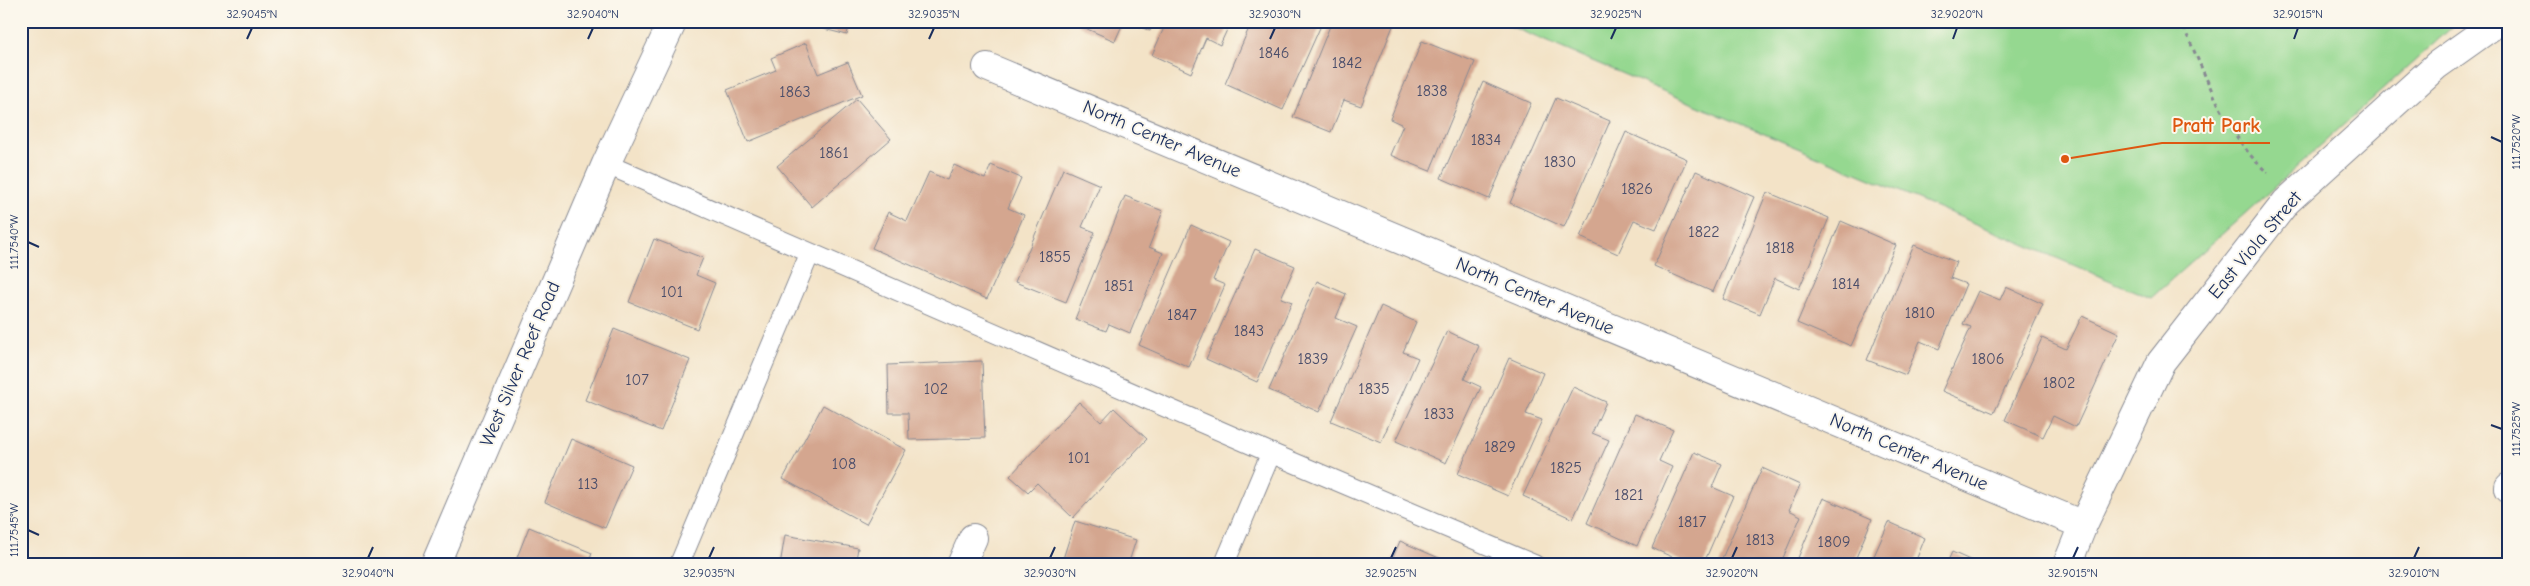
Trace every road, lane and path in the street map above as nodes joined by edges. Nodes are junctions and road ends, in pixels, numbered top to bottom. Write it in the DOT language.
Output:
graph roads {
  1 [pos="673,21"];
  2 [pos="2180,21"];
  3 [pos="2498,21"];
  4 [pos="987,66"];
  5 [pos="606,164"];
  6 [pos="2294,195"];
  7 [pos="810,253"];
  8 [pos="1271,453"];
  9 [pos="2083,525"];
  10 [pos="973,538"];
  11 [pos="435,565"];
  12 [pos="679,565"];
  13 [pos="961,565"];
  14 [pos="1224,565"];
  15 [pos="1535,565"];
  16 [pos="2067,565"];
  1 -- 5 [label="street, West Silver Reef Road"];
  2 -- 6 [label="path"];
  3 -- 6 [label="street, East Viola Street"];
  4 -- 9 [label="street, North Center Avenue"];
  5 -- 7 [label="lane"];
  5 -- 11 [label="street, West Silver Reef Road"];
  6 -- 9 [label="street, East Viola Street"];
  7 -- 8 [label="lane"];
  7 -- 12 [label="lane"];
  8 -- 14 [label="lane"];
  8 -- 15 [label="lane"];
  9 -- 16 [label="street, East Viola Street"];
  10 -- 13 [label="street"];
}
